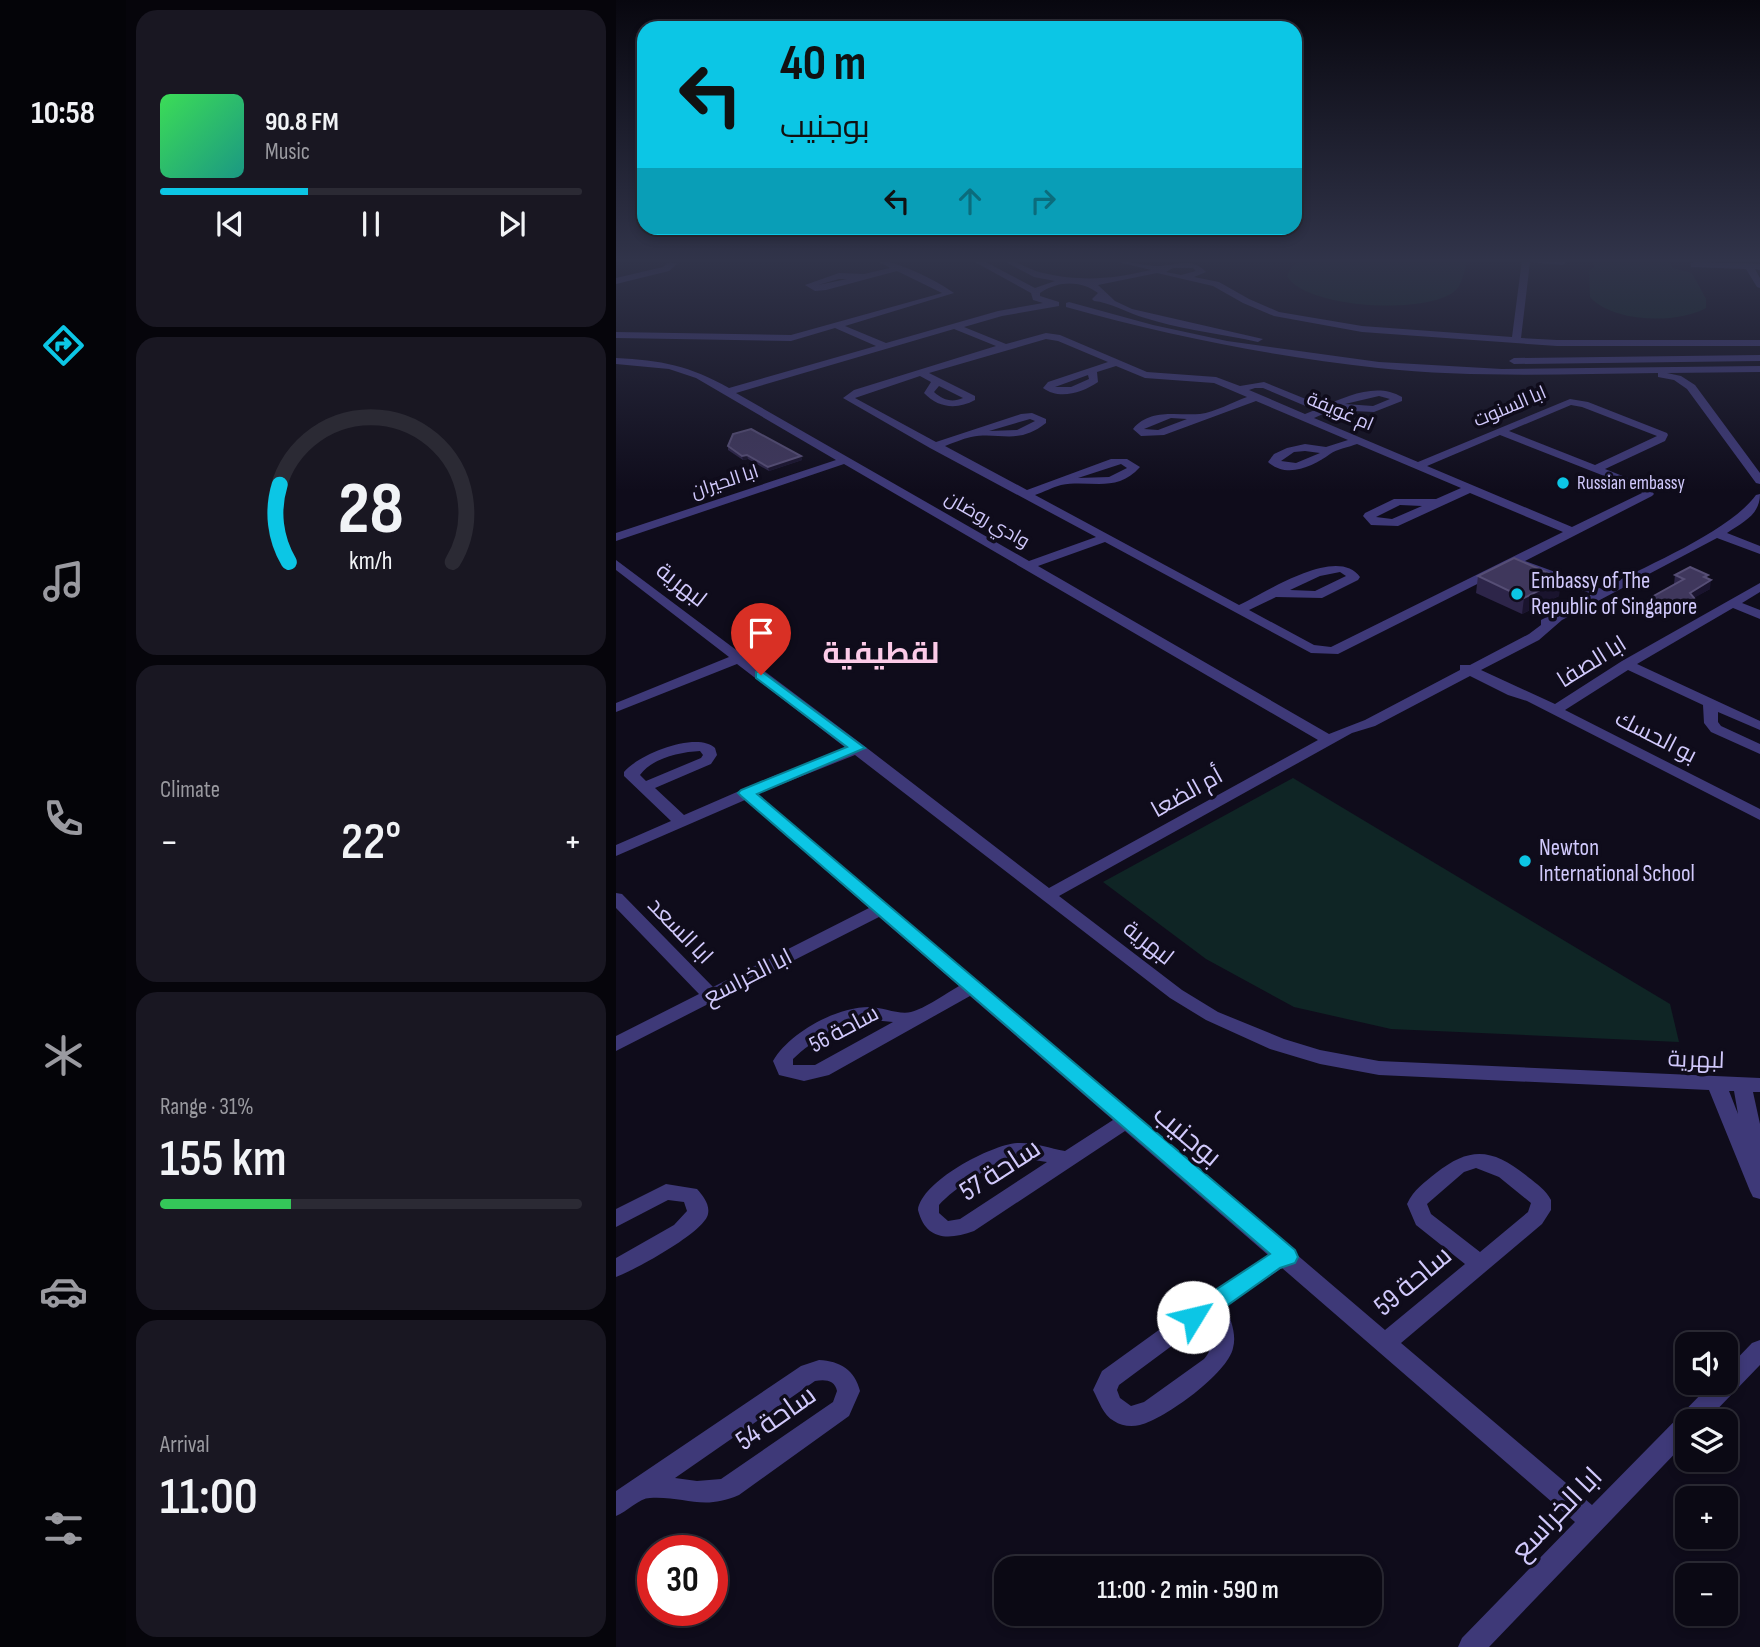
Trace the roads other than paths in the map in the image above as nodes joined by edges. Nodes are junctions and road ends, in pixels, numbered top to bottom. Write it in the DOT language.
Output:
graph roads {
  1 [pos="695,337"];
  2 [pos="794,337"];
  3 [pos="860,337"];
  4 [pos="916,337"];
  5 [pos="983,337"];
  6 [pos="1038,337"];
  7 [pos="1054,337"];
  8 [pos="1188,337"];
  9 [pos="1250,337"];
  10 [pos="1470,337"];
  11 [pos="1516,337"];
  12 [pos="1516,340"];
  13 [pos="1760,341"];
  14 [pos="881,347"];
  15 [pos="1006,347"];
  16 [pos="1760,358"];
  17 [pos="616,361"];
  18 [pos="1116,363"];
  19 [pos="1728,369"];
  20 [pos="1760,369"];
  21 [pos="1092,371"];
  22 [pos="1618,371"];
  23 [pos="921,373"];
  24 [pos="937,381"];
  25 [pos="1691,387"];
  26 [pos="1239,390"];
  27 [pos="727,392"];
  28 [pos="1256,397"];
  29 [pos="1328,409"];
  30 [pos="1203,417"];
  31 [pos="1305,418"];
  32 [pos="1498,431"];
  33 [pos="972,433"];
  34 [pos="1358,440"];
  35 [pos="934,446"];
  36 [pos="1326,451"];
  37 [pos="846,460"];
  38 [pos="1417,466"];
  39 [pos="1596,470"];
  40 [pos="1061,481"];
  41 [pos="1760,481"];
  42 [pos="1471,488"];
  43 [pos="1025,495"];
  44 [pos="1760,498"];
  45 [pos="1437,503"];
  46 [pos="1719,531"];
  47 [pos="1573,532"];
  48 [pos="616,537"];
  49 [pos="1106,538"];
  50 [pos="1760,548"];
  51 [pos="1517,560"];
  52 [pos="616,564"];
  53 [pos="1031,568"];
  54 [pos="1760,587"];
  55 [pos="1276,593"];
  56 [pos="1600,596"];
  57 [pos="1732,603"];
  58 [pos="1239,610"];
  59 [pos="1760,615"];
  60 [pos="739,658"];
  61 [pos="1627,664"];
  62 [pos="1470,666"];
  63 [pos="1710,703"];
  64 [pos="616,708"];
  65 [pos="1555,710"];
  66 [pos="1760,726"];
  67 [pos="1328,740"];
  68 [pos="854,745"];
  69 [pos="1760,750"];
  70 [pos="645,787"];
  71 [pos="746,793"];
  72 [pos="1760,816"];
  73 [pos="682,822"];
  74 [pos="616,851"];
  75 [pos="1048,895"];
  76 [pos="616,898"];
  77 [pos="880,909"];
  78 [pos="971,987"];
  79 [pos="711,996"];
  80 [pos="913,1020"];
  81 [pos="616,1044"];
  82 [pos="1716,1083"];
  83 [pos="1751,1085"];
  84 [pos="1126,1121"];
  85 [pos="1066,1159"];
  86 [pos="1758,1180"];
  87 [pos="616,1219"];
  88 [pos="1287,1257"];
  89 [pos="1480,1264"];
  90 [pos="616,1268"];
  91 [pos="1214,1302"];
  92 [pos="1384,1344"];
  93 [pos="1760,1350"];
  94 [pos="1703,1409"];
  95 [pos="1675,1437"];
  96 [pos="644,1486"];
  97 [pos="616,1505"];
  98 [pos="1593,1522"];
  99 [pos="1471,1647"];
  1 -- 2 [label="street"];
  3 -- 14 [label="street"];
  4 -- 14 [label="street"];
  5 -- 15 [label="street"];
  6 -- 15 [label="street, ام غويفة"];
  7 -- 18 [label="street, ام غويفة"];
  8 -- 22 [label="street"];
  9 -- 16 [label="street"];
  10 -- 12 [label="street"];
  11 -- 12 [label="street"];
  12 -- 13 [label="street"];
  14 -- 27 [label="street"];
  15 -- 23 [label="street, ام غويفة"];
  17 -- 27 [label="street, وادي روضان"];
  18 -- 21 [label="street"];
  18 -- 26 [label="street, ام غويفة"];
  19 -- 20 [label="street"];
  19 -- 22 [label="street"];
  19 -- 25 [label="street"];
  22 -- 25 [label="street"];
  23 -- 24 [label="street"];
  23 -- 35 [label="street, ام غويفة"];
  25 -- 41 [label="street"];
  26 -- 28 [label="street, ام غويفة"];
  26 -- 29 [label="street"];
  27 -- 37 [label="street, وادي روضان"];
  28 -- 30 [label="street"];
  28 -- 31 [label="street, ام غويفة"];
  29 -- 29 [label="street"];
  29 -- 31 [label="street"];
  30 -- 30 [label="street"];
  31 -- 34 [label="street, ام غويفة"];
  32 -- 38 [label="street, ابا السنوت"];
  32 -- 39 [label="street, ام غويفة"];
  32 -- 39 [label="street, ابا السنوت"];
  33 -- 33 [label="street"];
  33 -- 35 [label="street"];
  34 -- 36 [label="street"];
  34 -- 38 [label="street, ام غويفة"];
  35 -- 43 [label="street, ام غويفة"];
  37 -- 48 [label="street, ابا الحيران"];
  37 -- 53 [label="street, وادي روضان"];
  38 -- 42 [label="street, ام غويفة"];
  39 -- 47 [label="street, ام غويفة"];
  40 -- 40 [label="street"];
  40 -- 43 [label="street"];
  42 -- 45 [label="street"];
  42 -- 47 [label="street, ام غويفة"];
  43 -- 49 [label="street, ام غويفة"];
  44 -- 46 [label="street, أم الضعا"];
  46 -- 50 [label="street"];
  46 -- 56 [label="street, أم الضعا"];
  47 -- 51 [label="street, ام غويفة"];
  49 -- 53 [label="street"];
  49 -- 58 [label="street, ام غويفة"];
  51 -- 56 [label="street"];
  51 -- 58 [label="street, ام غويفة"];
  52 -- 60 [label="street, لبهرية"];
  53 -- 67 [label="street, وادي روضان"];
  54 -- 57 [label="street, ابا الصفا"];
  55 -- 55 [label="street"];
  55 -- 58 [label="street"];
  56 -- 62 [label="street, أم الضعا"];
  57 -- 59 [label="street"];
  57 -- 61 [label="street, ابا الصفا"];
  60 -- 64 [label="street"];
  60 -- 68 [label="street, لبهرية"];
  61 -- 63 [label="street"];
  61 -- 65 [label="street, ابا الصفا"];
  62 -- 65 [label="street, بو الحسك"];
  62 -- 67 [label="street, أم الضعا"];
  63 -- 66 [label="street"];
  63 -- 69 [label="street"];
  65 -- 72 [label="street, بو الحسك"];
  67 -- 75 [label="street, أم الضعا"];
  68 -- 71 [label="street"];
  68 -- 75 [label="street, لبهرية"];
  70 -- 73 [label="street"];
  71 -- 73 [label="street"];
  71 -- 77 [label="street, بوجنيب"];
  73 -- 74 [label="street"];
  75 -- 82 [label="street, لبهرية"];
  76 -- 79 [label="street, ابا السعد"];
  77 -- 78 [label="street, بوجنيب"];
  77 -- 79 [label="street, ابا الخراسع"];
  78 -- 80 [label="street, ساحة 56"];
  78 -- 84 [label="street, بوجنيب"];
  79 -- 81 [label="street, ابا الخراسع"];
  80 -- 80 [label="street, ساحة 56"];
  82 -- 83 [label="street, لبهرية"];
  82 -- 86 [label="street"];
  83 -- 86 [label="street"];
  84 -- 85 [label="street, ساحة 57"];
  84 -- 88 [label="street, بوجنيب"];
  85 -- 85 [label="street, ساحة 57"];
  87 -- 90 [label="street"];
  88 -- 91 [label="street"];
  88 -- 92 [label="street, بوجنيب"];
  89 -- 89 [label="street, ساحة 59"];
  89 -- 92 [label="street, ساحة 59"];
  91 -- 91 [label="street"];
  92 -- 98 [label="street, بوجنيب"];
  93 -- 94 [label="street"];
  95 -- 98 [label="street, ابا الخراسع"];
  96 -- 96 [label="street, ساحة 54"];
  96 -- 97 [label="street, ساحة 54"];
  98 -- 99 [label="street, ابا الخراسع"];
}
